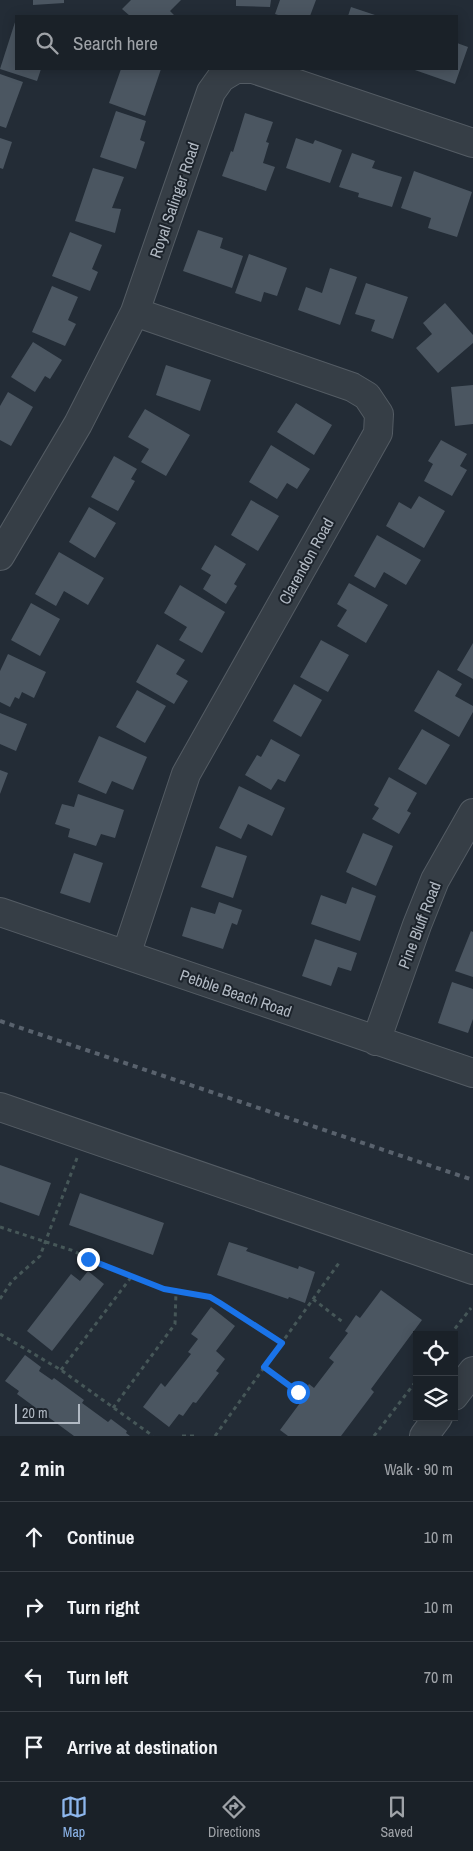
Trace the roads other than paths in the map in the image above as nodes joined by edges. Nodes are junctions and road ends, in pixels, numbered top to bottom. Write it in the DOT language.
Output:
graph roads {
  1 [pos="234,70"];
  2 [pos="256,70"];
  3 [pos="473,143"];
  4 [pos="135,312"];
  5 [pos="0,556"];
  6 [pos="473,813"];
  7 [pos="0,912"];
  8 [pos="126,955"];
  9 [pos="376,1041"];
  10 [pos="473,1073"];
  11 [pos="0,1107"];
  12 [pos="473,1270"];
  13 [pos="473,1371"];
  14 [pos="458,1391"];
  15 [pos="435,1421"];
  16 [pos="424,1436"];
  1 -- 4 [label="street, Royal Salinger Road"];
  2 -- 3 [label="street, Royal Salinger Road"];
  4 -- 5 [label="street, Royal Salinger Road"];
  4 -- 8 [label="street, Clarendon Road"];
  6 -- 9 [label="street, Pine Bluff Road"];
  7 -- 8 [label="street, Pebble Beach Road"];
  8 -- 9 [label="street, Pebble Beach Road"];
  9 -- 10 [label="street, Pebble Beach Road"];
  11 -- 12 [label="street"];
  13 -- 14 [label="street"];
  15 -- 16 [label="street"];
}
